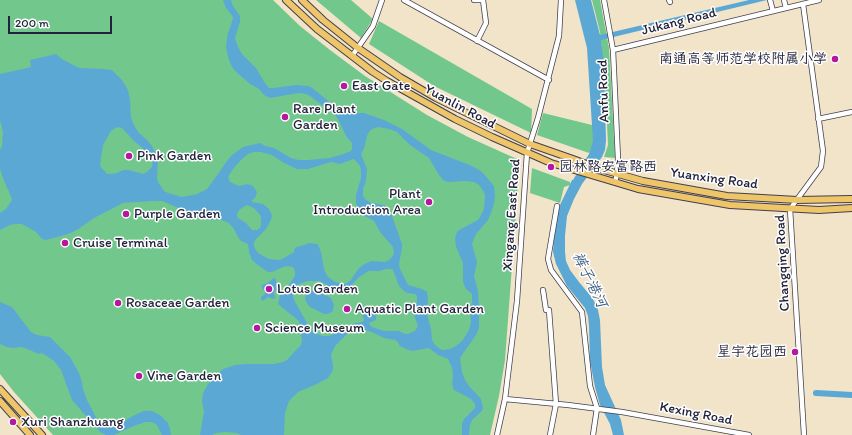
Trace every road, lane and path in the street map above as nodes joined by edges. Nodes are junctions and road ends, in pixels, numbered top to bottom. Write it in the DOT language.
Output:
graph roads {
  1 [pos="286,0"];
  2 [pos="302,0"];
  3 [pos="382,0"];
  4 [pos="404,0"];
  5 [pos="474,0"];
  6 [pos="482,0"];
  7 [pos="561,0"];
  8 [pos="604,0"];
  9 [pos="770,0"];
  10 [pos="784,0"];
  11 [pos="819,0"];
  12 [pos="803,4"];
  13 [pos="786,8"];
  14 [pos="772,11"];
  15 [pos="477,41"];
  16 [pos="358,48"];
  17 [pos="613,50"];
  18 [pos="352,56"];
  19 [pos="548,80"];
  20 [pos="852,112"];
  21 [pos="818,119"];
  22 [pos="530,144"];
  23 [pos="527,153"];
  24 [pos="576,160"];
  25 [pos="577,171"];
  26 [pos="618,174"];
  27 [pos="615,182"];
  28 [pos="852,199"];
  29 [pos="797,200"];
  30 [pos="557,206"];
  31 [pos="852,208"];
  32 [pos="790,209"];
  33 [pos="543,290"];
  34 [pos="0,389"];
  35 [pos="505,399"];
  36 [pos="0,401"];
  37 [pos="556,404"];
  38 [pos="599,409"];
  39 [pos="30,435"];
  40 [pos="42,435"];
  41 [pos="497,435"];
  42 [pos="550,435"];
  43 [pos="593,435"];
  44 [pos="749,435"];
  45 [pos="804,435"];
  1 -- 18 [label="main road, Yuanlin Road"];
  2 -- 16 [label="main road, Yuanlin Road"];
  3 -- 16 [label="street"];
  4 -- 15 [label="street"];
  5 -- 6 [label="street"];
  6 -- 15 [label="street"];
  7 -- 19 [label="street, Xingang East Road"];
  8 -- 17 [label="street, Anfu Road"];
  9 -- 14 [label="street"];
  10 -- 13 [label="street"];
  11 -- 12 [label="street, Jukang Road"];
  12 -- 13 [label="street, Jukang Road"];
  12 -- 21 [label="street, Changqing Road"];
  13 -- 14 [label="street, Jukang Road"];
  14 -- 17 [label="street, Jukang Road"];
  15 -- 19 [label="street"];
  16 -- 18 [label="street"];
  16 -- 22 [label="main road, Yuanlin Road"];
  17 -- 26 [label="street, Anfu Road"];
  18 -- 23 [label="main road, Yuanlin Road"];
  19 -- 22 [label="street, Xingang East Road"];
  20 -- 21 [label="street"];
  21 -- 29 [label="street, Changqing Road"];
  22 -- 23 [label="street, Xingang East Road"];
  22 -- 24 [label="main road, Yuanlin Road"];
  23 -- 25 [label="main road, Yuanlin Road"];
  23 -- 35 [label="street, Xingang East Road"];
  24 -- 26 [label="main road, Yuanxing Road"];
  25 -- 27 [label="main road, Yuanxing Road"];
  26 -- 27 [label="street, Anfu Road"];
  26 -- 29 [label="main road, Yuanxing Road"];
  27 -- 32 [label="main road, Yuanxing Road"];
  28 -- 29 [label="main road, Yuanxing Road"];
  29 -- 32 [label="street, Changqing Road"];
  30 -- 38 [label="street"];
  31 -- 32 [label="main road, Yuanxing Road"];
  32 -- 45 [label="street, Changqing Road"];
  33 -- 37 [label="street"];
  34 -- 40 [label="main road"];
  35 -- 37 [label="street, Kexing Road"];
  35 -- 41 [label="street, Xingang East Road"];
  36 -- 39 [label="main road"];
  37 -- 38 [label="street, Kexing Road"];
  37 -- 42 [label="street"];
  38 -- 43 [label="street"];
  38 -- 44 [label="street, Kexing Road"];
}
